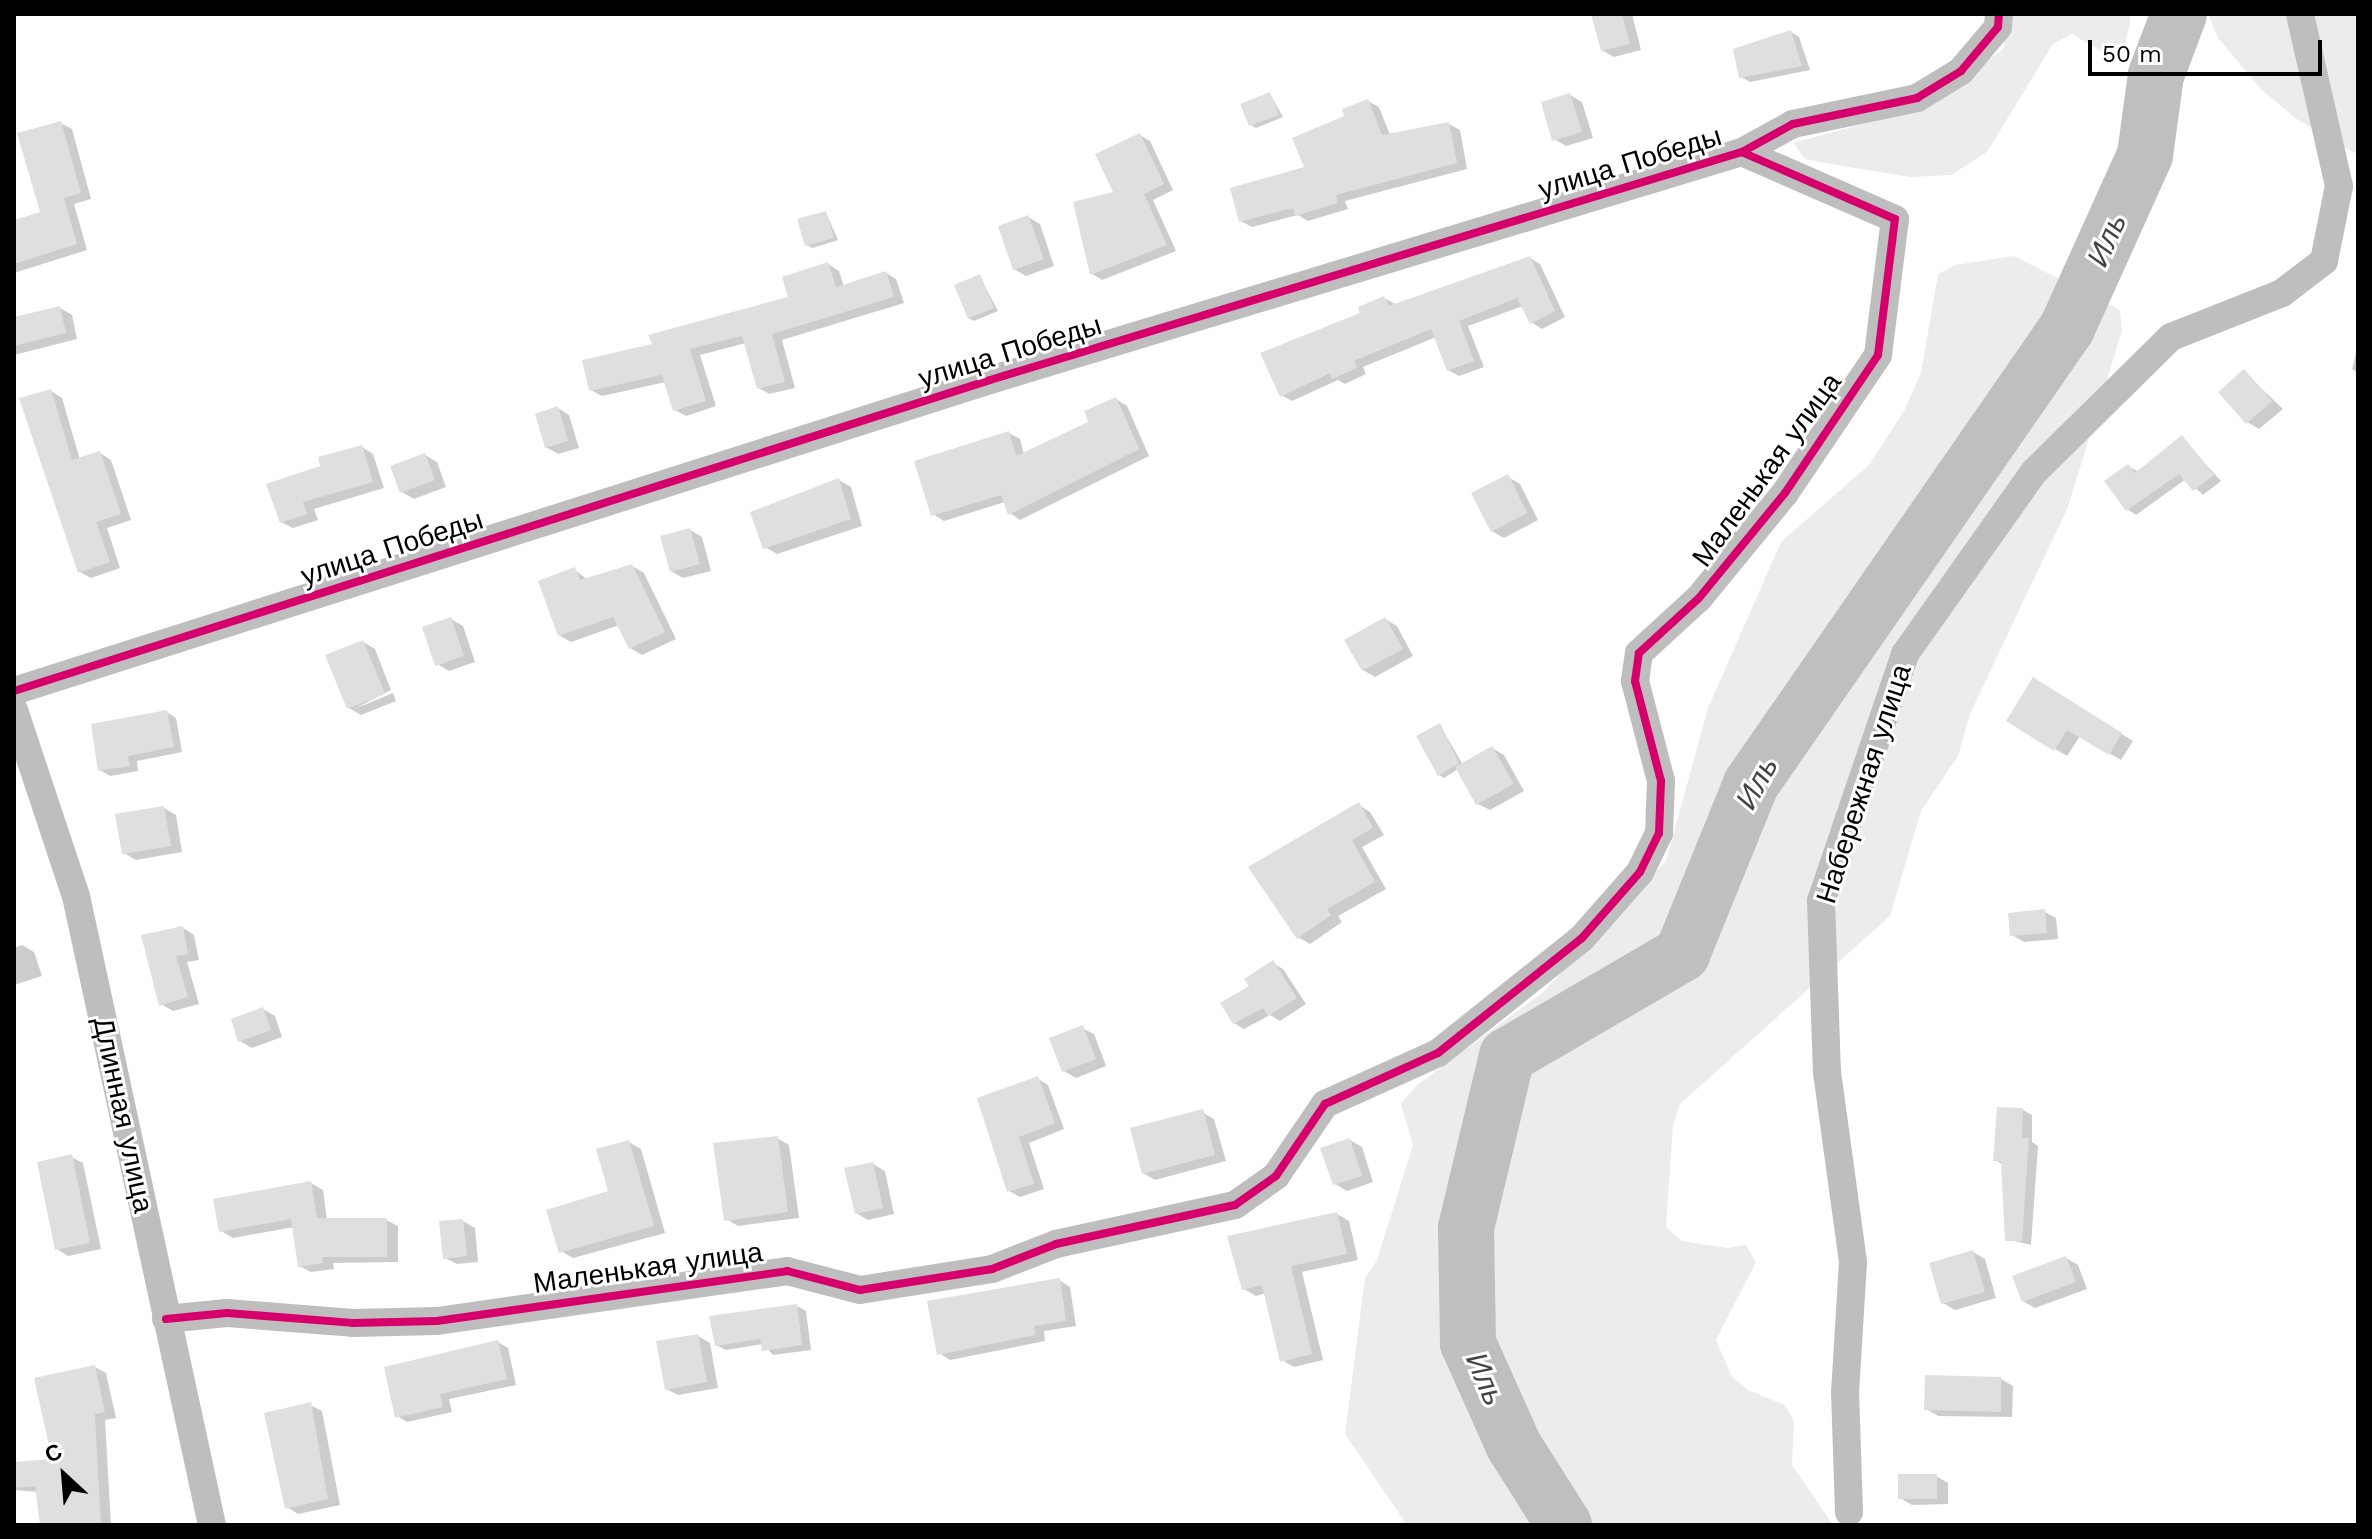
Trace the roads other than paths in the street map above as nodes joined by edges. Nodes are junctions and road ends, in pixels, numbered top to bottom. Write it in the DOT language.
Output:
graph roads {
  1 [pos="2300,14"];
  2 [pos="1999,20"];
  3 [pos="1742,152"];
  4 [pos="2348,190"];
  5 [pos="14,691"];
  6 [pos="14,710"];
  7 [pos="166,1319"];
  8 [pos="1849,1512"];
  9 [pos="212,1525"];
  1 -- 4 [label="street, Набережная улица"];
  2 -- 3 [label="street, улица Победы"];
  3 -- 5 [label="street, улица Победы"];
  3 -- 7 [label="street, Маленькая улица"];
  4 -- 8 [label="street, Набережная улица"];
  6 -- 7 [label="street, Длинная улица"];
  7 -- 9 [label="street, Длинная улица"];
}
